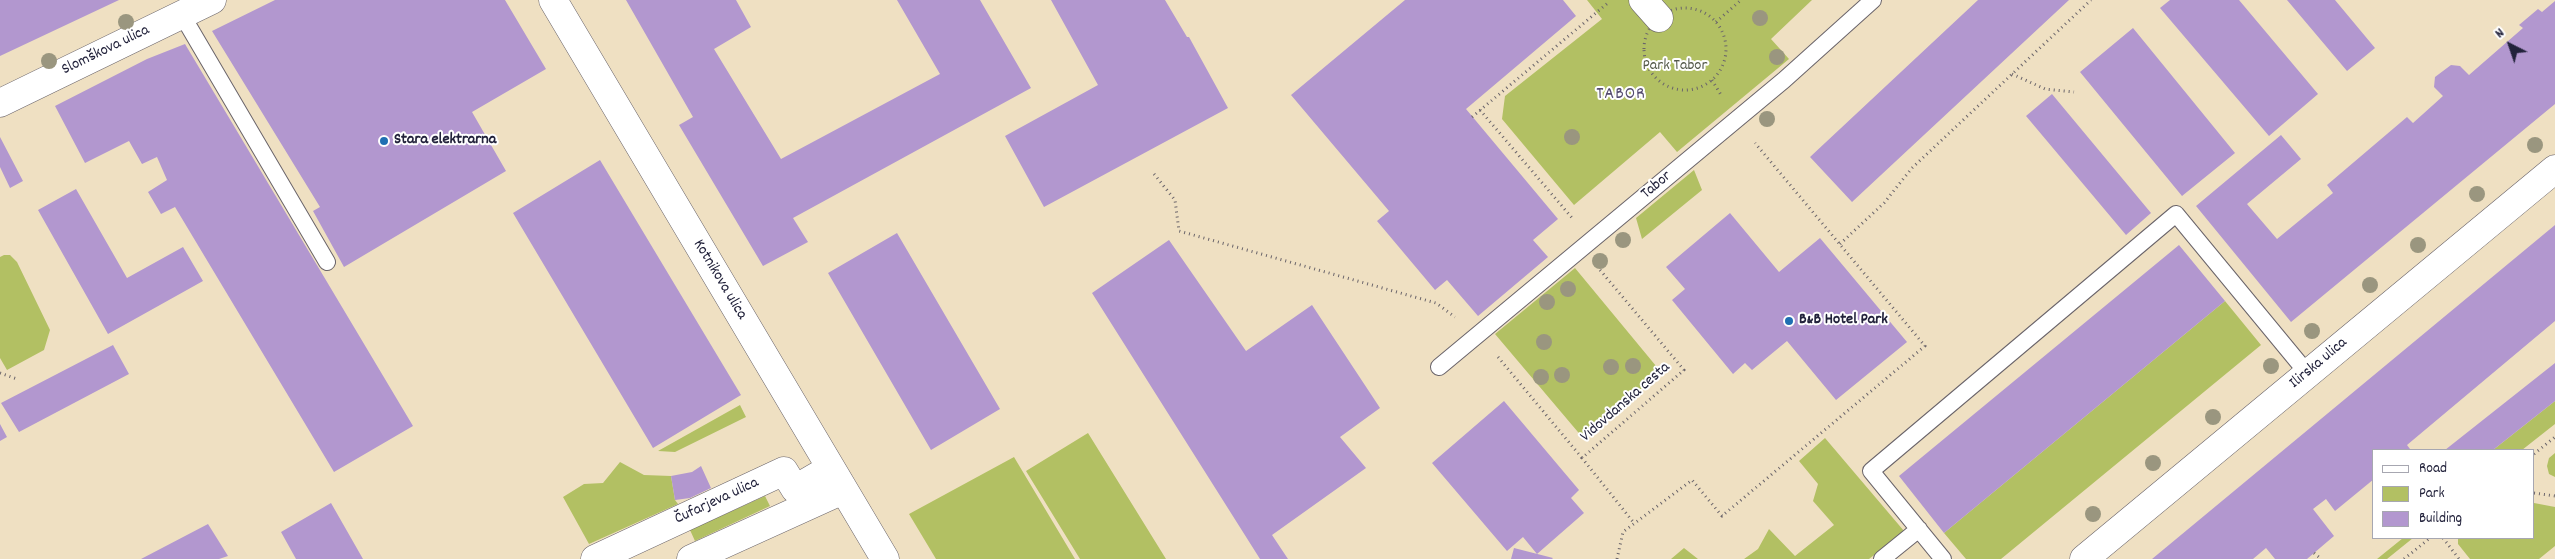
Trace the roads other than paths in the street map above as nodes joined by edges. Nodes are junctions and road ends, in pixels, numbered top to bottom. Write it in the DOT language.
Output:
graph roads {
  1 [pos="212,0"];
  2 [pos="553,0"];
  3 [pos="1873,0"];
  4 [pos="182,15"];
  5 [pos="0,103"];
  6 [pos="2555,169"];
  7 [pos="327,262"];
  8 [pos="1438,368"];
  9 [pos="2308,374"];
  10 [pos="837,479"];
  11 [pos="1919,529"];
  12 [pos="595,559"];
  13 [pos="691,559"];
  14 [pos="885,559"];
  15 [pos="1882,559"];
  16 [pos="1943,559"];
  17 [pos="2084,559"];
  1 -- 4 [label="street, Slomškova ulica"];
  2 -- 10 [label="street, Kotnikova ulica"];
  3 -- 8 [label="lane, Tabor"];
  4 -- 5 [label="street, Slomškova ulica"];
  4 -- 7 [label="lane"];
  6 -- 9 [label="street, Ilirska ulica"];
  9 -- 11 [label="lane"];
  9 -- 17 [label="street, Ilirska ulica"];
  10 -- 12 [label="street, Čufarjeva ulica"];
  10 -- 13 [label="street"];
  10 -- 14 [label="street, Kotnikova ulica"];
  11 -- 15 [label="lane"];
  11 -- 16 [label="lane"];
}
